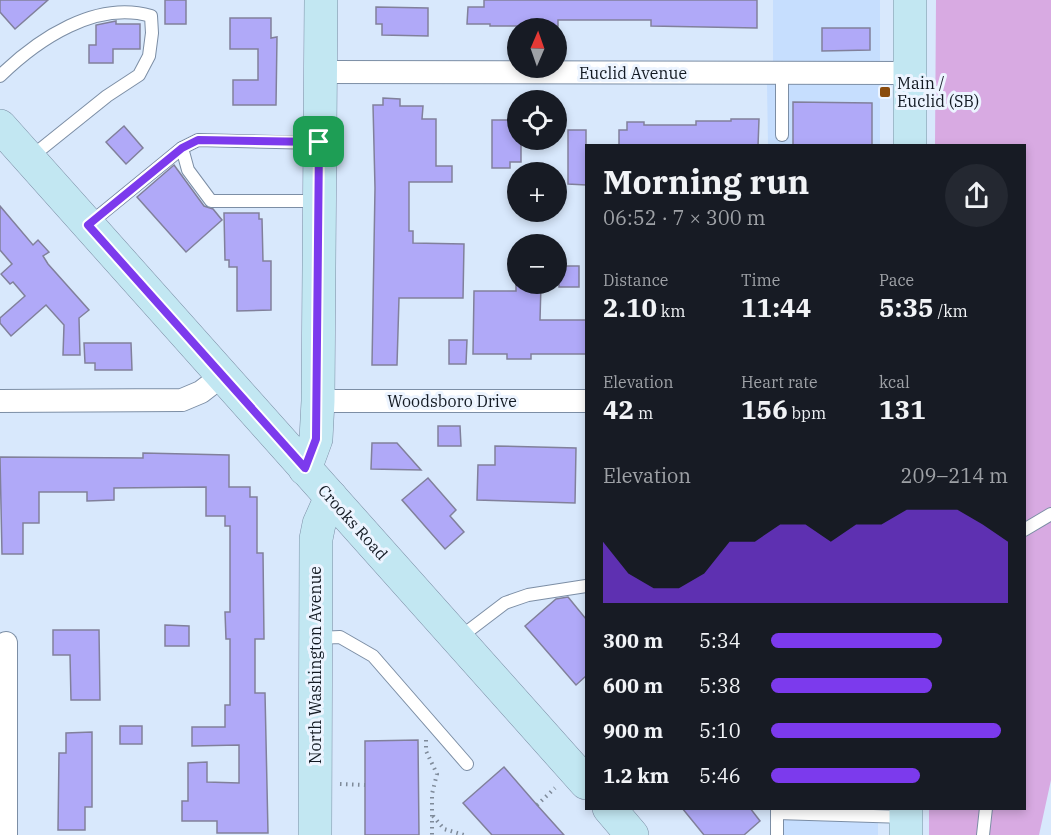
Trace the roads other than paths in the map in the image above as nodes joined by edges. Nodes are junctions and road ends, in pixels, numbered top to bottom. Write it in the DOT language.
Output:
graph roads {
  1 [pos="321,0"];
  2 [pos="910,0"];
  3 [pos="320,72"];
  4 [pos="910,73"];
  5 [pos="782,74"];
  6 [pos="0,76"];
  7 [pos="0,126"];
  8 [pos="782,135"];
  9 [pos="319,142"];
  10 [pos="910,144"];
  11 [pos="182,148"];
  12 [pos="30,159"];
  13 [pos="320,201"];
  14 [pos="88,225"];
  15 [pos="223,375"];
  16 [pos="0,401"];
  17 [pos="318,401"];
  18 [pos="585,401"];
  19 [pos="305,468"];
  20 [pos="331,497"];
  21 [pos="1051,514"];
  22 [pos="1026,529"];
  23 [pos="585,586"];
  24 [pos="316,638"];
  25 [pos="458,639"];
  26 [pos="6,643"];
  27 [pos="467,764"];
  28 [pos="571,786"];
  29 [pos="611,810"];
  30 [pos="986,810"];
  31 [pos="777,811"];
  32 [pos="906,820"];
  33 [pos="6,835"];
  34 [pos="315,835"];
  35 [pos="632,835"];
  36 [pos="777,835"];
  37 [pos="983,835"];
  1 -- 3 [label="main road"];
  2 -- 4 [label="main road"];
  3 -- 5 [label="street, Euclid Avenue"];
  3 -- 9 [label="main road"];
  4 -- 5 [label="street, Euclid Avenue"];
  4 -- 10 [label="main road"];
  5 -- 8 [label="lane"];
  6 -- 12 [label="lane"];
  7 -- 12 [label="main road, Crooks Road"];
  9 -- 11 [label="lane"];
  9 -- 13 [label="main road"];
  11 -- 13 [label="lane"];
  11 -- 14 [label="lane"];
  12 -- 14 [label="main road, Crooks Road"];
  13 -- 17 [label="main road"];
  14 -- 15 [label="main road, Crooks Road"];
  15 -- 16 [label="street"];
  15 -- 19 [label="main road, Crooks Road"];
  17 -- 18 [label="street, Woodsboro Drive"];
  17 -- 19 [label="main road"];
  19 -- 20 [label="main road, Crooks Road"];
  20 -- 24 [label="main road, North Washington Avenue"];
  20 -- 25 [label="main road, Crooks Road"];
  21 -- 22 [label="lane"];
  23 -- 25 [label="lane"];
  24 -- 27 [label="lane"];
  24 -- 34 [label="main road, North Washington Avenue"];
  25 -- 28 [label="main road, Crooks Road"];
  26 -- 33 [label="street"];
  29 -- 35 [label="main road"];
  30 -- 37 [label="lane"];
  31 -- 32 [label="lane"];
  31 -- 36 [label="lane"];
}
